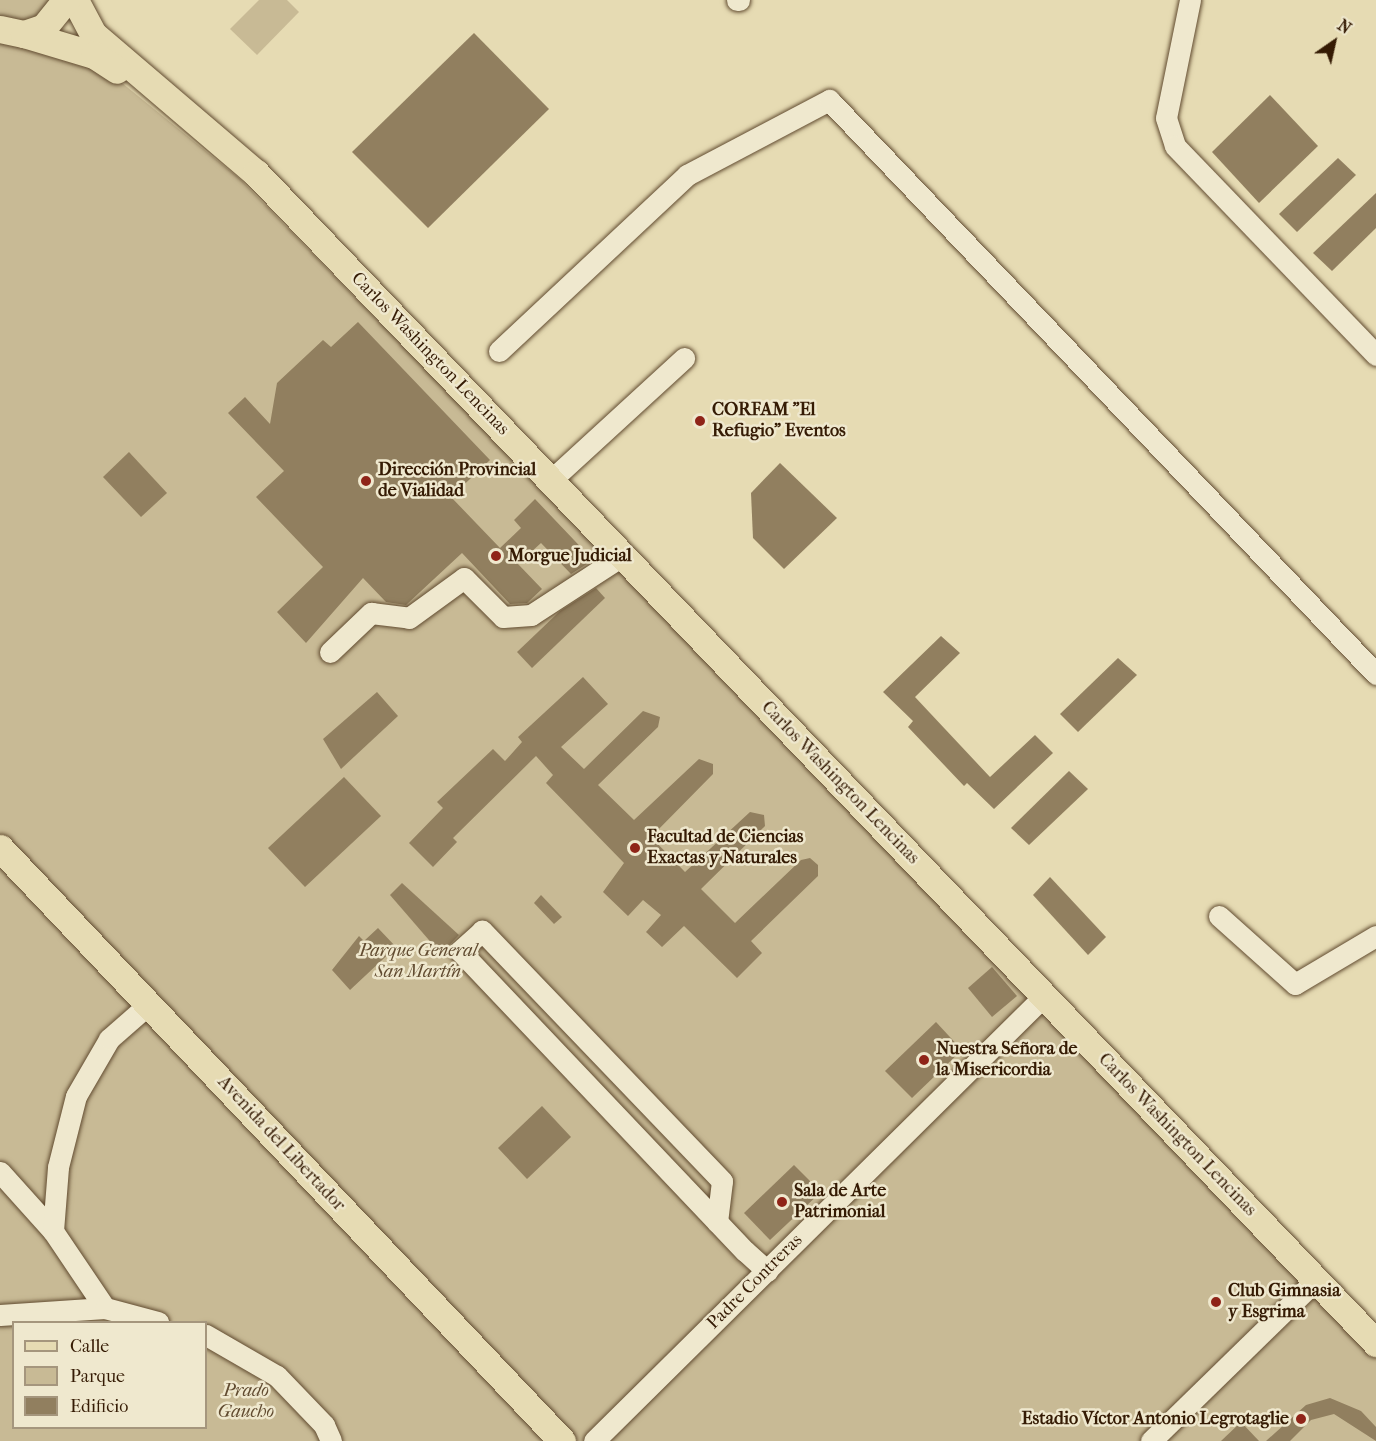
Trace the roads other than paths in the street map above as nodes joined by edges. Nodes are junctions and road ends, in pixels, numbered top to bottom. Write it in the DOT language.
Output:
graph roads {
  1 [pos="66,0"];
  2 [pos="75,0"];
  3 [pos="1190,0"];
  4 [pos="9,33"];
  5 [pos="305,224"];
  6 [pos="499,351"];
  7 [pos="1376,355"];
  8 [pos="684,358"];
  9 [pos="550,481"];
  10 [pos="622,556"];
  11 [pos="330,652"];
  12 [pos="1376,674"];
  13 [pos="0,848"];
  14 [pos="1219,916"];
  15 [pos="1376,936"];
  16 [pos="1044,996"];
  17 [pos="149,1004"];
  18 [pos="0,1172"];
  19 [pos="717,1222"];
  20 [pos="53,1231"];
  21 [pos="767,1271"];
  22 [pos="1316,1280"];
  23 [pos="105,1308"];
  24 [pos="0,1315"];
  25 [pos="152,1321"];
  26 [pos="207,1336"];
  27 [pos="1376,1343"];
  28 [pos="331,1441"];
  29 [pos="562,1441"];
  30 [pos="594,1441"];
  31 [pos="1151,1441"];
  1 -- 4 [label="main road"];
  2 -- 5 [label="main road, Carlos Washington Lencinas"];
  3 -- 7 [label="street"];
  4 -- 5 [label="main road, Carlos Washington Lencinas"];
  5 -- 9 [label="main road, Carlos Washington Lencinas"];
  6 -- 12 [label="street"];
  8 -- 9 [label="street"];
  9 -- 10 [label="main road, Carlos Washington Lencinas"];
  10 -- 11 [label="street"];
  10 -- 16 [label="main road, Carlos Washington Lencinas"];
  13 -- 17 [label="main road, Avenida del Libertador"];
  14 -- 15 [label="street"];
  16 -- 21 [label="street, Padre Contreras"];
  16 -- 22 [label="main road, Carlos Washington Lencinas"];
  17 -- 20 [label="street"];
  17 -- 29 [label="main road, Avenida del Libertador"];
  18 -- 20 [label="street"];
  19 -- 19 [label="street"];
  19 -- 21 [label="street"];
  20 -- 23 [label="street"];
  21 -- 30 [label="street, Padre Contreras"];
  22 -- 27 [label="main road, Carlos Washington Lencinas"];
  22 -- 31 [label="street"];
  23 -- 24 [label="street"];
  23 -- 25 [label="street"];
  26 -- 28 [label="street"];
}
